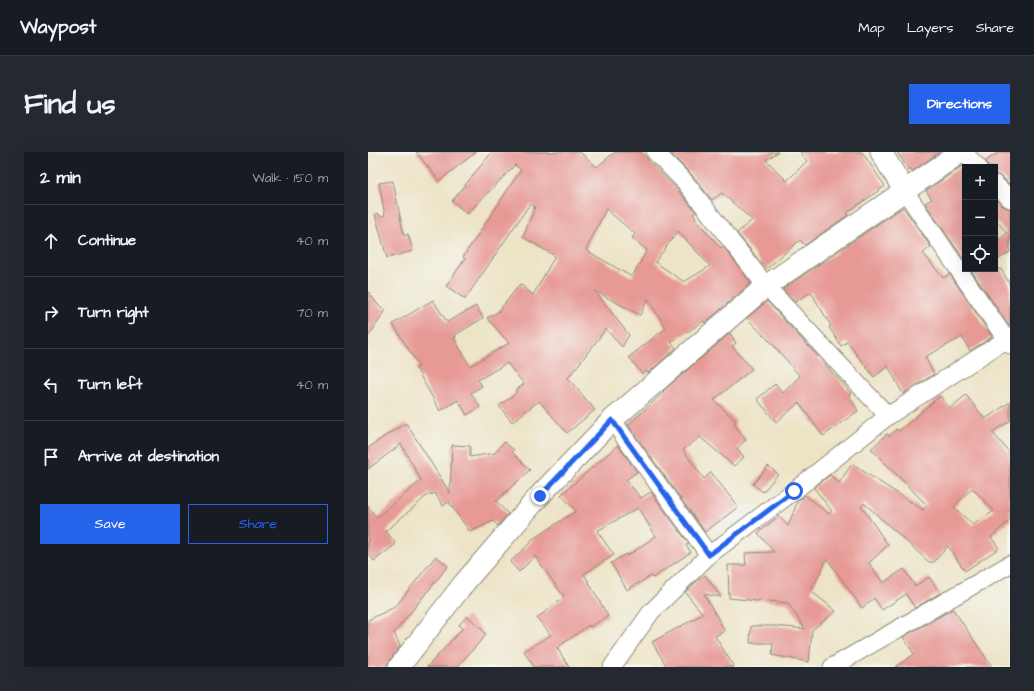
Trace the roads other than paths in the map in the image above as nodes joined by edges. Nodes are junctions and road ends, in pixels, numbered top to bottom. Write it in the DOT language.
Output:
graph roads {
  1 [pos="655,152"];
  2 [pos="881,152"];
  3 [pos="962,152"];
  4 [pos="975,164"];
  5 [pos="998,187"];
  6 [pos="904,190"];
  7 [pos="1010,199"];
  8 [pos="766,286"];
  9 [pos="1009,341"];
  10 [pos="888,416"];
  11 [pos="612,420"];
  12 [pos="709,555"];
  13 [pos="1010,564"];
  14 [pos="399,667"];
  15 [pos="612,667"];
  16 [pos="832,667"];
  1 -- 8 [label="street"];
  2 -- 6 [label="street"];
  3 -- 4 [label="street"];
  3 -- 6 [label="street"];
  5 -- 7 [label="street"];
  6 -- 8 [label="street"];
  6 -- 9 [label="street"];
  8 -- 10 [label="street"];
  8 -- 11 [label="street"];
  9 -- 10 [label="street"];
  10 -- 12 [label="street"];
  11 -- 12 [label="street"];
  11 -- 14 [label="street"];
  12 -- 15 [label="street"];
  13 -- 16 [label="street"];
}
